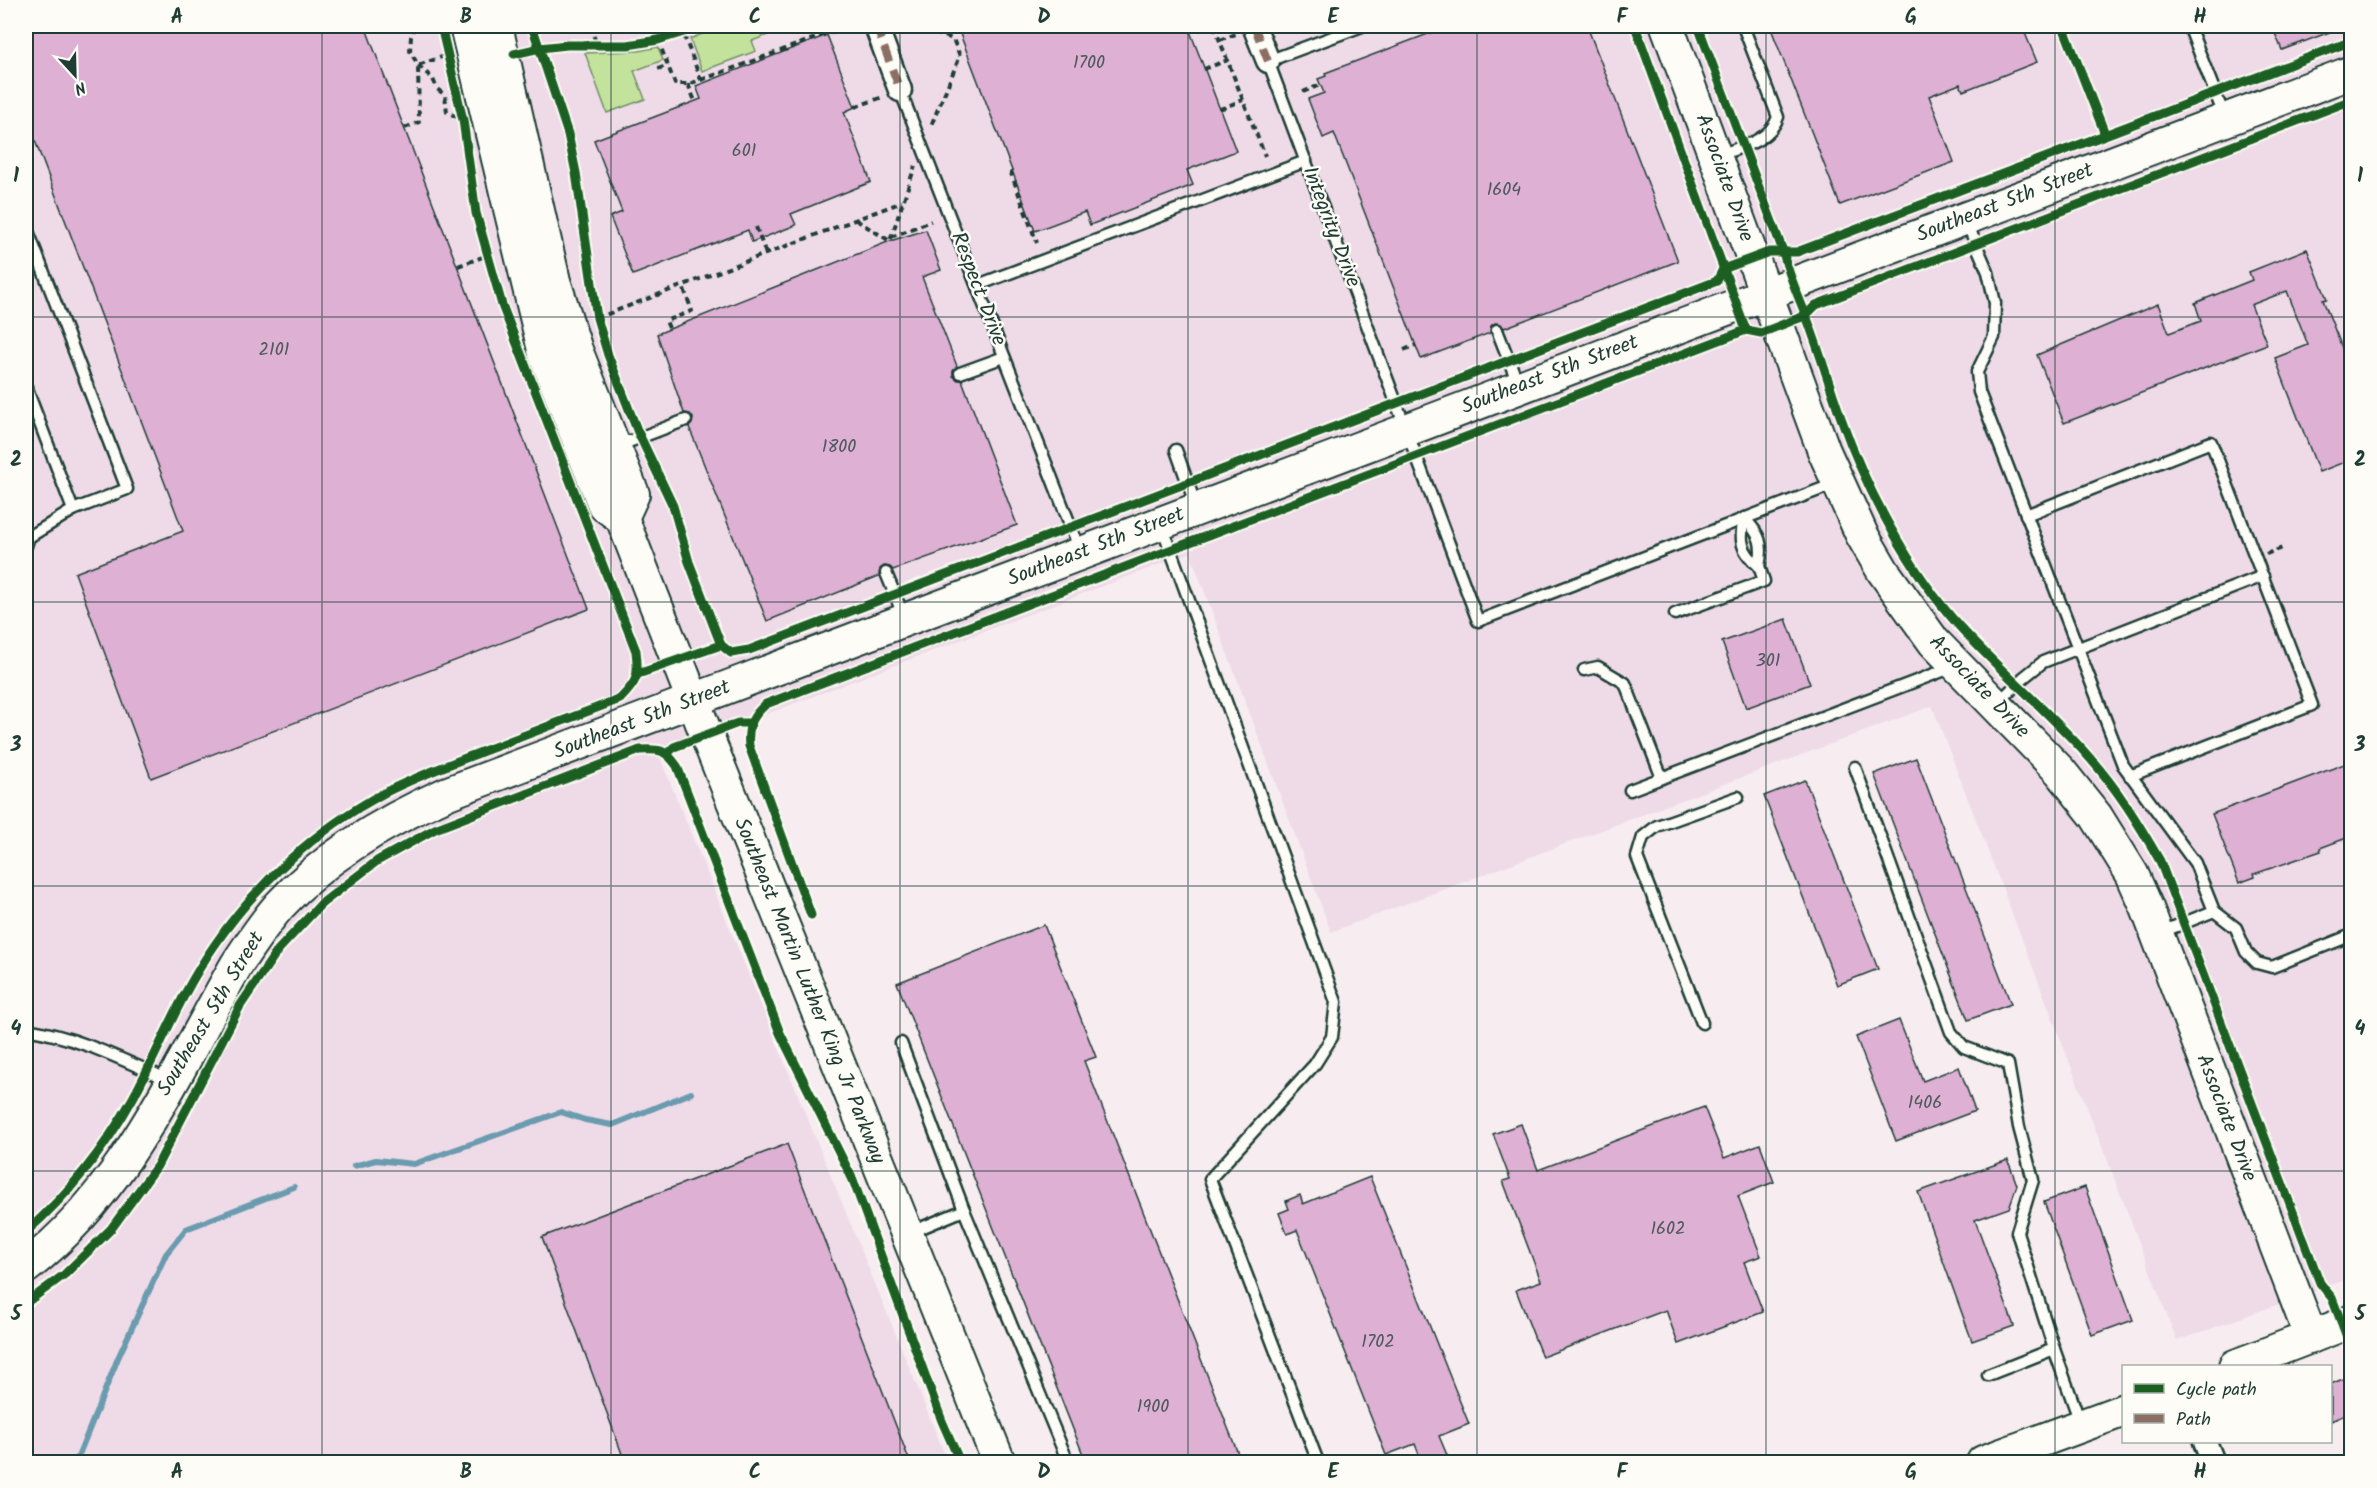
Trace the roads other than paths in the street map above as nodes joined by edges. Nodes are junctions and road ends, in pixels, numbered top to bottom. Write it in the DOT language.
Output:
graph roads {
  1 [pos="496,26"];
  2 [pos="876,26"];
  3 [pos="1254,26"];
  4 [pos="1362,26"];
  5 [pos="1667,26"];
  6 [pos="1743,26"];
  7 [pos="2189,26"];
  8 [pos="455,45"];
  9 [pos="1268,61"];
  10 [pos="2352,72"];
  11 [pos="900,90"];
  12 [pos="2225,119"];
  13 [pos="1716,156"];
  14 [pos="1306,161"];
  15 [pos="1965,219"];
  16 [pos="26,226"];
  17 [pos="978,285"];
  18 [pos="1766,292"];
  19 [pos="1497,330"];
  20 [pos="1004,357"];
  21 [pos="960,373"];
  22 [pos="26,387"];
  23 [pos="1519,387"];
  24 [pos="686,420"];
  25 [pos="1407,429"];
  26 [pos="612,441"];
  27 [pos="1176,450"];
  28 [pos="1837,483"];
  29 [pos="1197,509"];
  30 [pos="73,510"];
  31 [pos="2026,515"];
  32 [pos="622,518"];
  33 [pos="1744,518"];
  34 [pos="1160,523"];
  35 [pos="26,546"];
  36 [pos="1081,553"];
  37 [pos="1759,566"];
  38 [pos="886,573"];
  39 [pos="2263,576"];
  40 [pos="1675,614"];
  41 [pos="904,620"];
  42 [pos="2078,648"];
  43 [pos="1956,666"];
  44 [pos="1584,670"];
  45 [pos="693,700"];
  46 [pos="1995,706"];
  47 [pos="1855,767"];
  48 [pos="2130,776"];
  49 [pos="1662,778"];
  50 [pos="1630,790"];
  51 [pos="1738,797"];
  52 [pos="2214,911"];
  53 [pos="2156,934"];
  54 [pos="2352,935"];
  55 [pos="1702,1023"];
  56 [pos="26,1029"];
  57 [pos="900,1042"];
  58 [pos="171,1082"];
  59 [pos="964,1210"];
  60 [pos="907,1234"];
  61 [pos="26,1267"];
  62 [pos="2352,1322"];
  63 [pos="2311,1337"];
  64 [pos="2054,1349"];
  65 [pos="2238,1365"];
  66 [pos="1988,1375"];
  67 [pos="2122,1411"];
  68 [pos="2081,1425"];
  69 [pos="2205,1443"];
  70 [pos="999,1462"];
  71 [pos="1068,1462"];
  72 [pos="1318,1462"];
  73 [pos="1983,1462"];
  74 [pos="2213,1462"];
  1 -- 26 [label="street"];
  2 -- 11 [label="street, Respect Drive"];
  3 -- 9 [label="street, Integrity Drive"];
  4 -- 9 [label="lane"];
  5 -- 13 [label="street, Associate Drive"];
  6 -- 13 [label="lane"];
  7 -- 12 [label="lane"];
  8 -- 32 [label="street, Southeast Martin Luther King Jr Parkway"];
  9 -- 14 [label="lane, Integrity Drive"];
  10 -- 12 [label="street, Southeast 5th Street"];
  11 -- 17 [label="lane, Respect Drive"];
  12 -- 15 [label="street, Southeast 5th Street"];
  13 -- 18 [label="street, Associate Drive"];
  14 -- 17 [label="lane"];
  14 -- 25 [label="lane, Integrity Drive"];
  15 -- 18 [label="street, Southeast 5th Street"];
  15 -- 31 [label="lane"];
  16 -- 30 [label="lane"];
  17 -- 20 [label="lane, Respect Drive"];
  18 -- 23 [label="street, Southeast 5th Street"];
  18 -- 28 [label="street, Associate Drive"];
  19 -- 23 [label="lane"];
  20 -- 21 [label="lane"];
  20 -- 36 [label="lane, Respect Drive"];
  22 -- 30 [label="lane"];
  23 -- 25 [label="street, Southeast 5th Street"];
  24 -- 26 [label="lane"];
  25 -- 29 [label="street, Southeast 5th Street"];
  25 -- 33 [label="lane, Integrity Drive"];
  26 -- 32 [label="street"];
  27 -- 29 [label="lane"];
  28 -- 33 [label="lane"];
  28 -- 43 [label="street, Associate Drive"];
  29 -- 34 [label="street, Southeast 5th Street"];
  30 -- 35 [label="lane"];
  31 -- 39 [label="lane"];
  31 -- 42 [label="lane"];
  32 -- 45 [label="street, Southeast Martin Luther King Jr Parkway"];
  33 -- 37 [label="lane"];
  33 -- 37 [label="lane"];
  34 -- 36 [label="street, Southeast 5th Street"];
  34 -- 72 [label="lane"];
  36 -- 41 [label="street, Southeast 5th Street"];
  37 -- 40 [label="lane"];
  38 -- 41 [label="lane"];
  39 -- 42 [label="lane"];
  39 -- 48 [label="lane"];
  41 -- 45 [label="street, Southeast 5th Street"];
  42 -- 46 [label="lane"];
  42 -- 48 [label="lane"];
  43 -- 46 [label="street, Associate Drive"];
  43 -- 49 [label="lane"];
  44 -- 49 [label="lane"];
  45 -- 58 [label="street, Southeast 5th Street"];
  45 -- 60 [label="street, Southeast Martin Luther King Jr Parkway"];
  46 -- 53 [label="street, Associate Drive"];
  47 -- 64 [label="lane"];
  48 -- 52 [label="lane"];
  49 -- 50 [label="lane"];
  51 -- 55 [label="lane"];
  52 -- 53 [label="lane"];
  52 -- 54 [label="lane"];
  53 -- 63 [label="street, Associate Drive"];
  56 -- 58 [label="lane"];
  57 -- 59 [label="lane"];
  58 -- 61 [label="street, Southeast 5th Street"];
  59 -- 60 [label="lane"];
  59 -- 71 [label="lane"];
  60 -- 70 [label="street, Southeast Martin Luther King Jr Parkway"];
  62 -- 63 [label="street"];
  63 -- 65 [label="street"];
  64 -- 66 [label="lane"];
  64 -- 68 [label="lane"];
  67 -- 68 [label="street"];
  68 -- 73 [label="street"];
  69 -- 74 [label="street"];
}
